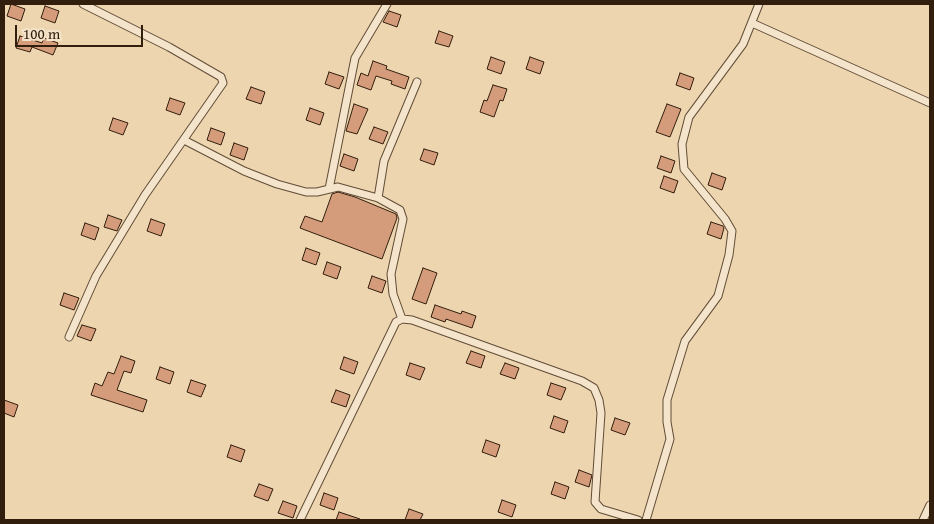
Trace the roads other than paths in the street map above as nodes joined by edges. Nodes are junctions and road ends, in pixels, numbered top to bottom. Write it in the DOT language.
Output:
graph roads {
  1 [pos="83,4"];
  2 [pos="386,4"];
  3 [pos="759,4"];
  4 [pos="752,23"];
  5 [pos="417,82"];
  6 [pos="930,103"];
  7 [pos="184,140"];
  8 [pos="329,189"];
  9 [pos="378,198"];
  10 [pos="402,319"];
  11 [pos="68,337"];
  12 [pos="930,505"];
  13 [pos="300,520"];
  14 [pos="638,520"];
  15 [pos="646,520"];
  16 [pos="923,520"];
  1 -- 7 [label="street"];
  2 -- 8 [label="street"];
  3 -- 4 [label="street"];
  4 -- 6 [label="street"];
  4 -- 15 [label="street"];
  5 -- 9 [label="street"];
  7 -- 8 [label="street"];
  7 -- 11 [label="street"];
  8 -- 9 [label="street"];
  9 -- 10 [label="street"];
  10 -- 13 [label="street"];
  10 -- 14 [label="street"];
  12 -- 16 [label="street"];
}
